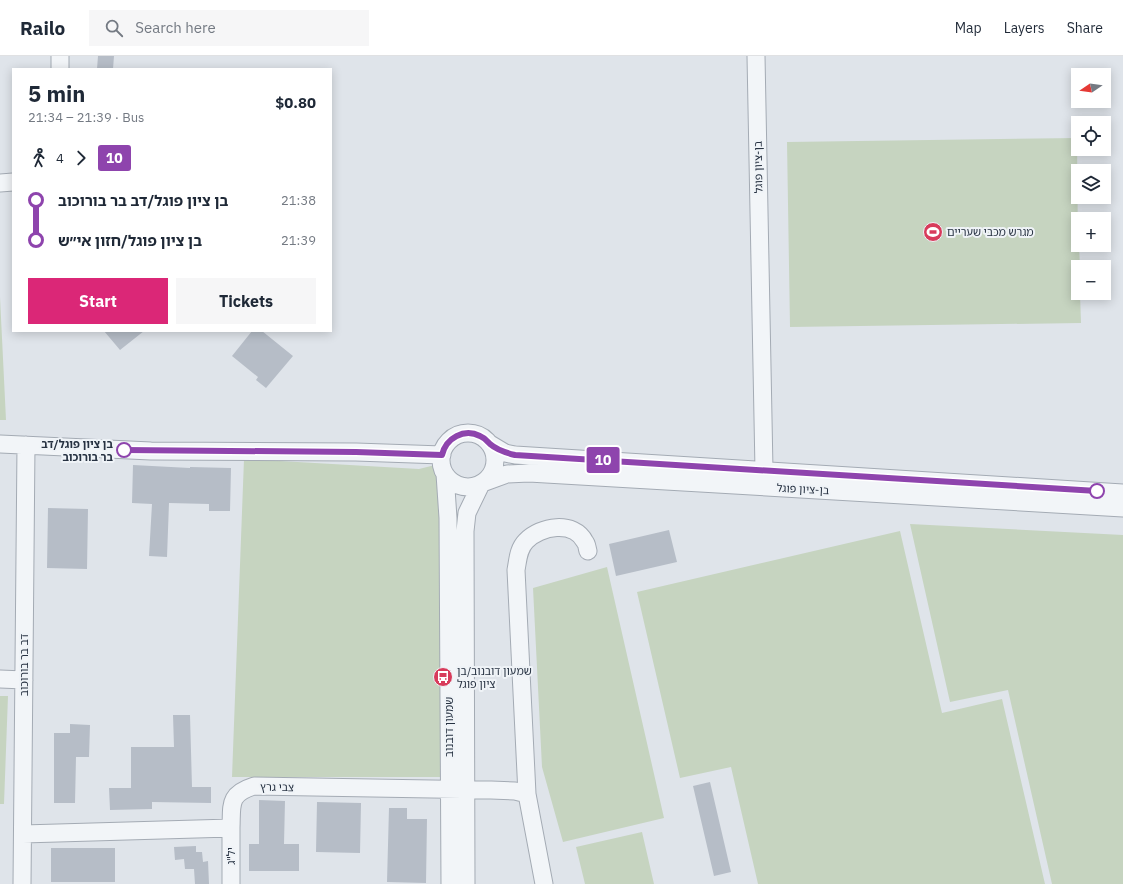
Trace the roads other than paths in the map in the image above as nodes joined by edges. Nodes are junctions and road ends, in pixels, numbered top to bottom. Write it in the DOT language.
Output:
graph roads {
  1 [pos="60,56"];
  2 [pos="756,56"];
  3 [pos="60,68"];
  4 [pos="12,182"];
  5 [pos="0,183"];
  6 [pos="0,444"];
  7 [pos="490,444"];
  8 [pos="26,445"];
  9 [pos="442,455"];
  10 [pos="764,470"];
  11 [pos="445,474"];
  12 [pos="483,483"];
  13 [pos="1123,493"];
  14 [pos="1123,508"];
  15 [pos="588,551"];
  16 [pos="0,679"];
  17 [pos="24,680"];
  18 [pos="449,789"];
  19 [pos="466,790"];
  20 [pos="527,794"];
  21 [pos="231,828"];
  22 [pos="23,834"];
  23 [pos="22,884"];
  24 [pos="231,884"];
  25 [pos="450,884"];
  26 [pos="466,884"];
  27 [pos="544,884"];
  1 -- 3 [label="street"];
  2 -- 10 [label="street, בן-ציון פוגל"];
  4 -- 5 [label="street"];
  6 -- 8 [label="street"];
  7 -- 9 [label="street"];
  7 -- 10 [label="street, בן-ציון פוגל"];
  7 -- 12 [label="street"];
  8 -- 9 [label="street"];
  8 -- 17 [label="street, דב בר בורוכוב"];
  9 -- 11 [label="street"];
  10 -- 13 [label="street, בן-ציון פוגל"];
  11 -- 12 [label="street"];
  11 -- 18 [label="street, שמעון דובנוב"];
  12 -- 14 [label="street, בן-ציון פוגל"];
  12 -- 19 [label="street, שמעון דובנוב"];
  15 -- 20 [label="street"];
  16 -- 17 [label="street"];
  17 -- 22 [label="street, דב בר בורוכוב"];
  18 -- 19 [label="street, צבי גרץ"];
  18 -- 21 [label="street, צבי גרץ"];
  18 -- 25 [label="street, שמעון דובנוב"];
  19 -- 20 [label="street, צבי גרץ"];
  19 -- 26 [label="street, שמעון דובנוב"];
  20 -- 27 [label="street"];
  21 -- 22 [label="street"];
  21 -- 24 [label="street, יל\"ג"];
  22 -- 23 [label="street, דב בר בורוכוב"];
}
